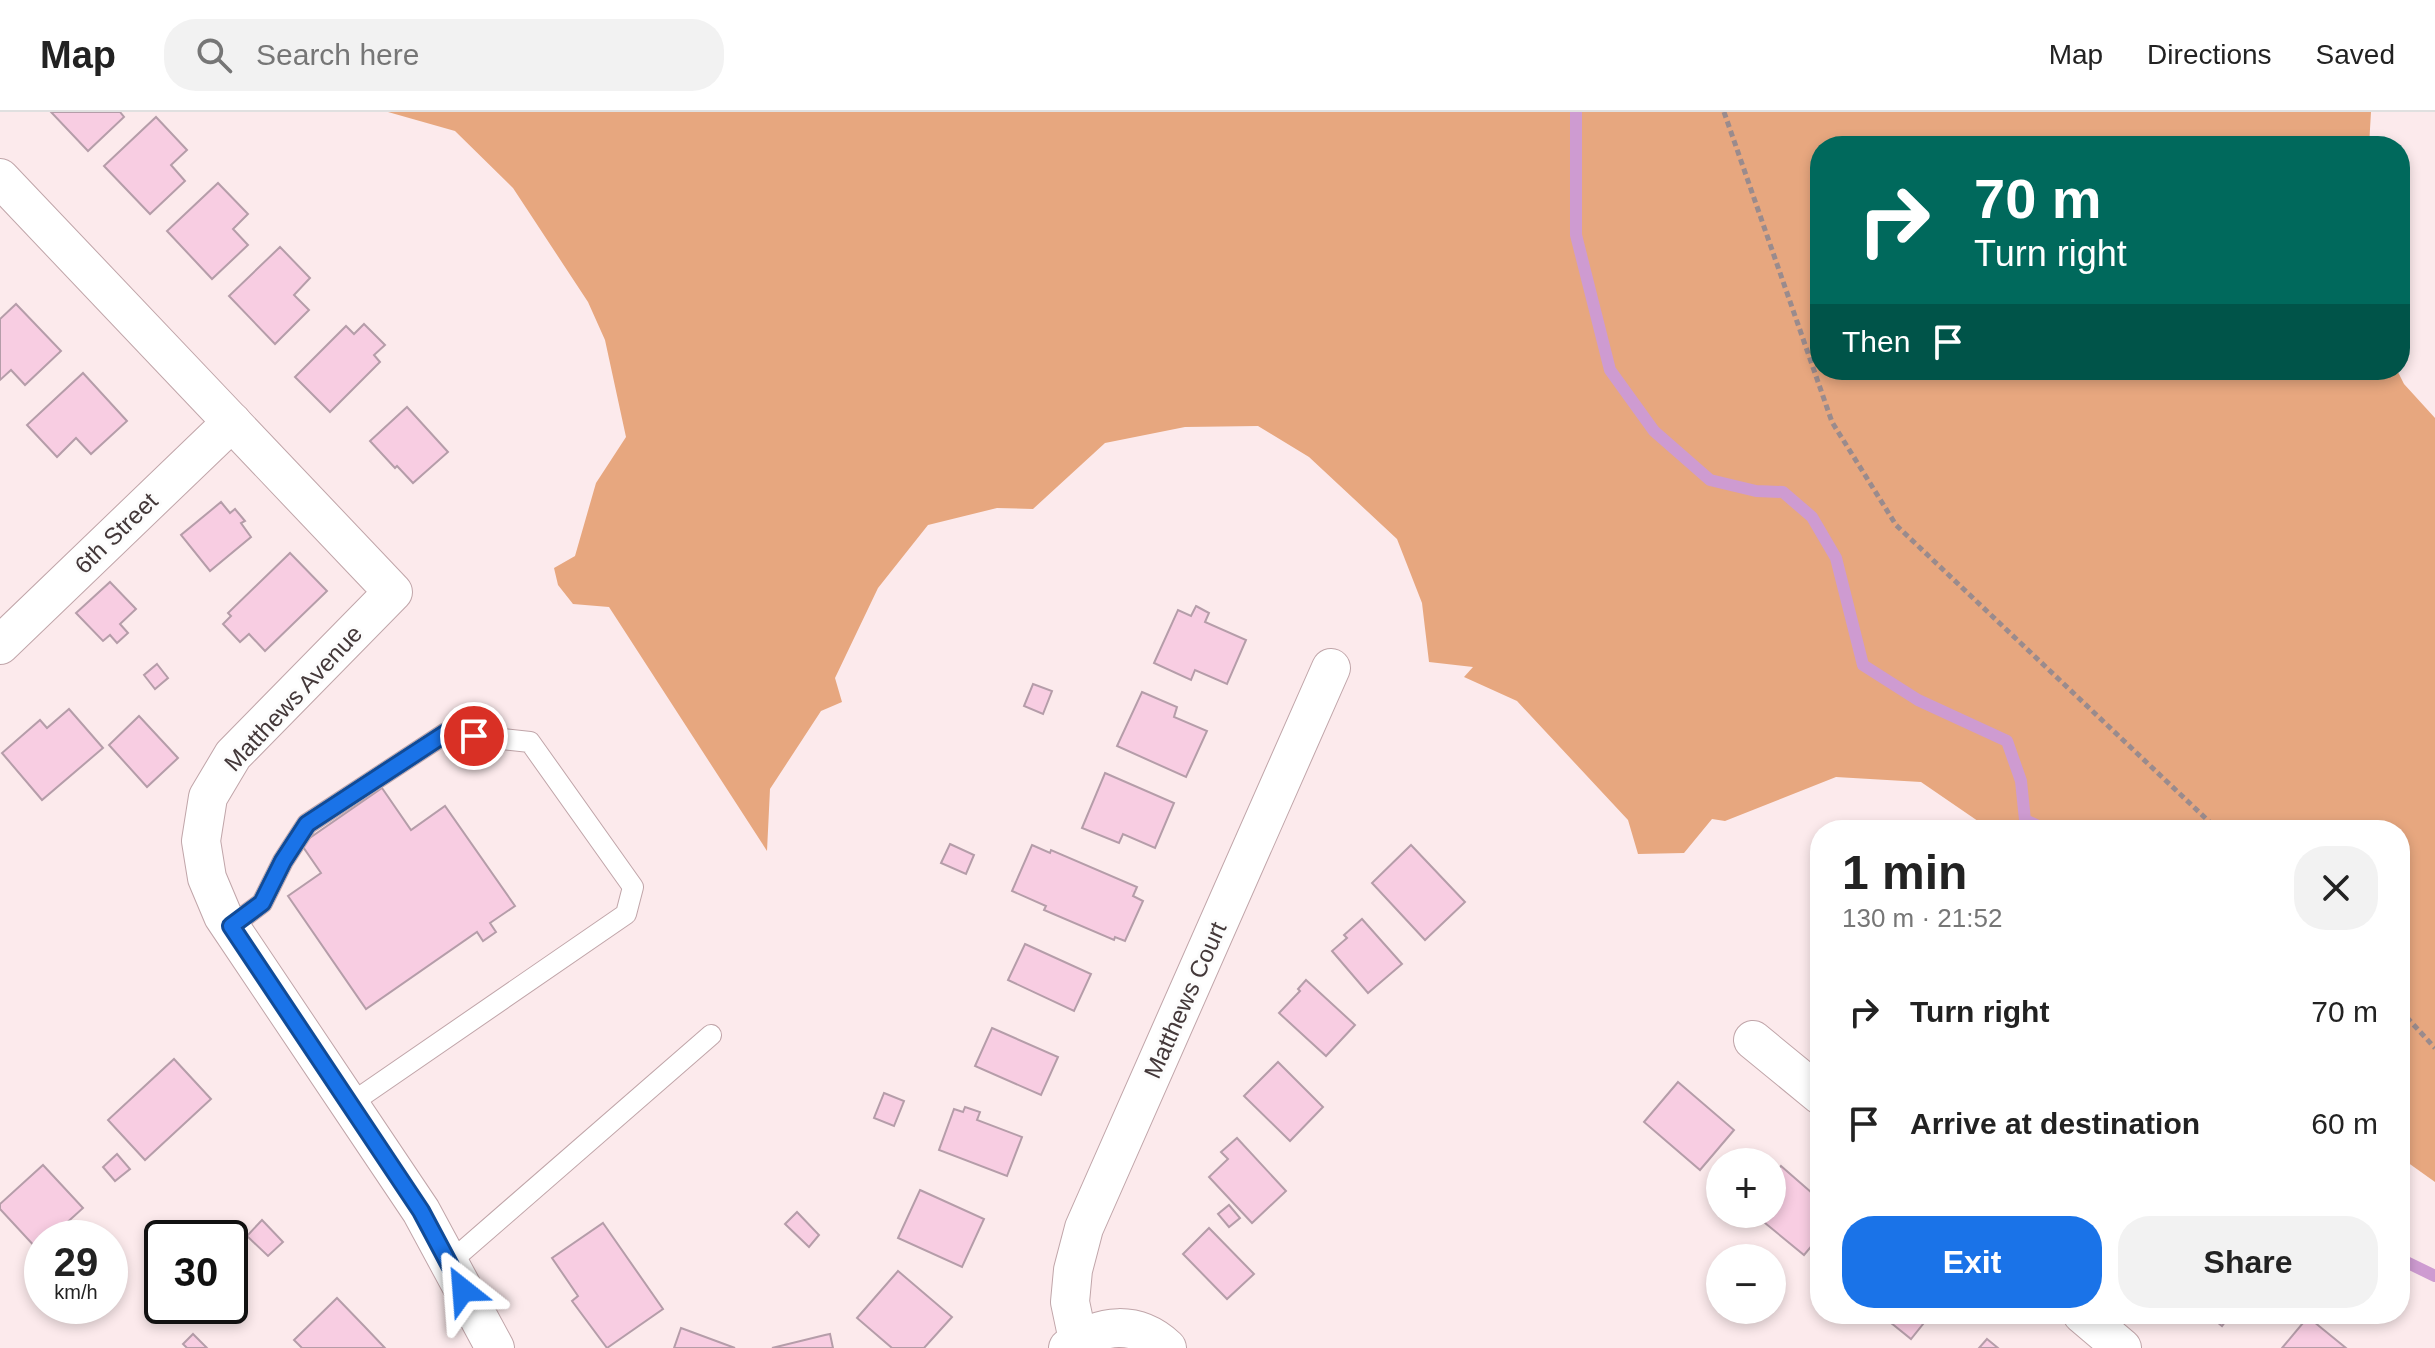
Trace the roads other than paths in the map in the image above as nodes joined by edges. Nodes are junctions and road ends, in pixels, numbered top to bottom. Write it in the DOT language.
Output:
graph roads {
  1 [pos="0,178"];
  2 [pos="232,422"];
  3 [pos="0,645"];
  4 [pos="1331,668"];
  5 [pos="231,926"];
  6 [pos="711,1035"];
  7 [pos="1753,1040"];
  8 [pos="1810,1087"];
  9 [pos="350,1104"];
  10 [pos="449,1263"];
  11 [pos="2094,1324"];
  12 [pos="1073,1344"];
  13 [pos="495,1348"];
  14 [pos="1167,1348"];
  15 [pos="2122,1348"];
  1 -- 2 [label="street, Matthews Avenue"];
  2 -- 3 [label="street, 6th Street"];
  2 -- 5 [label="street, Matthews Avenue"];
  4 -- 12 [label="street, Matthews Court"];
  5 -- 9 [label="street, Matthews Avenue"];
  5 -- 9 [label="lane"];
  6 -- 10 [label="lane"];
  7 -- 8 [label="street"];
  9 -- 10 [label="street, Matthews Avenue"];
  10 -- 13 [label="street, Matthews Avenue"];
  11 -- 15 [label="street"];
  12 -- 14 [label="street"];
}
